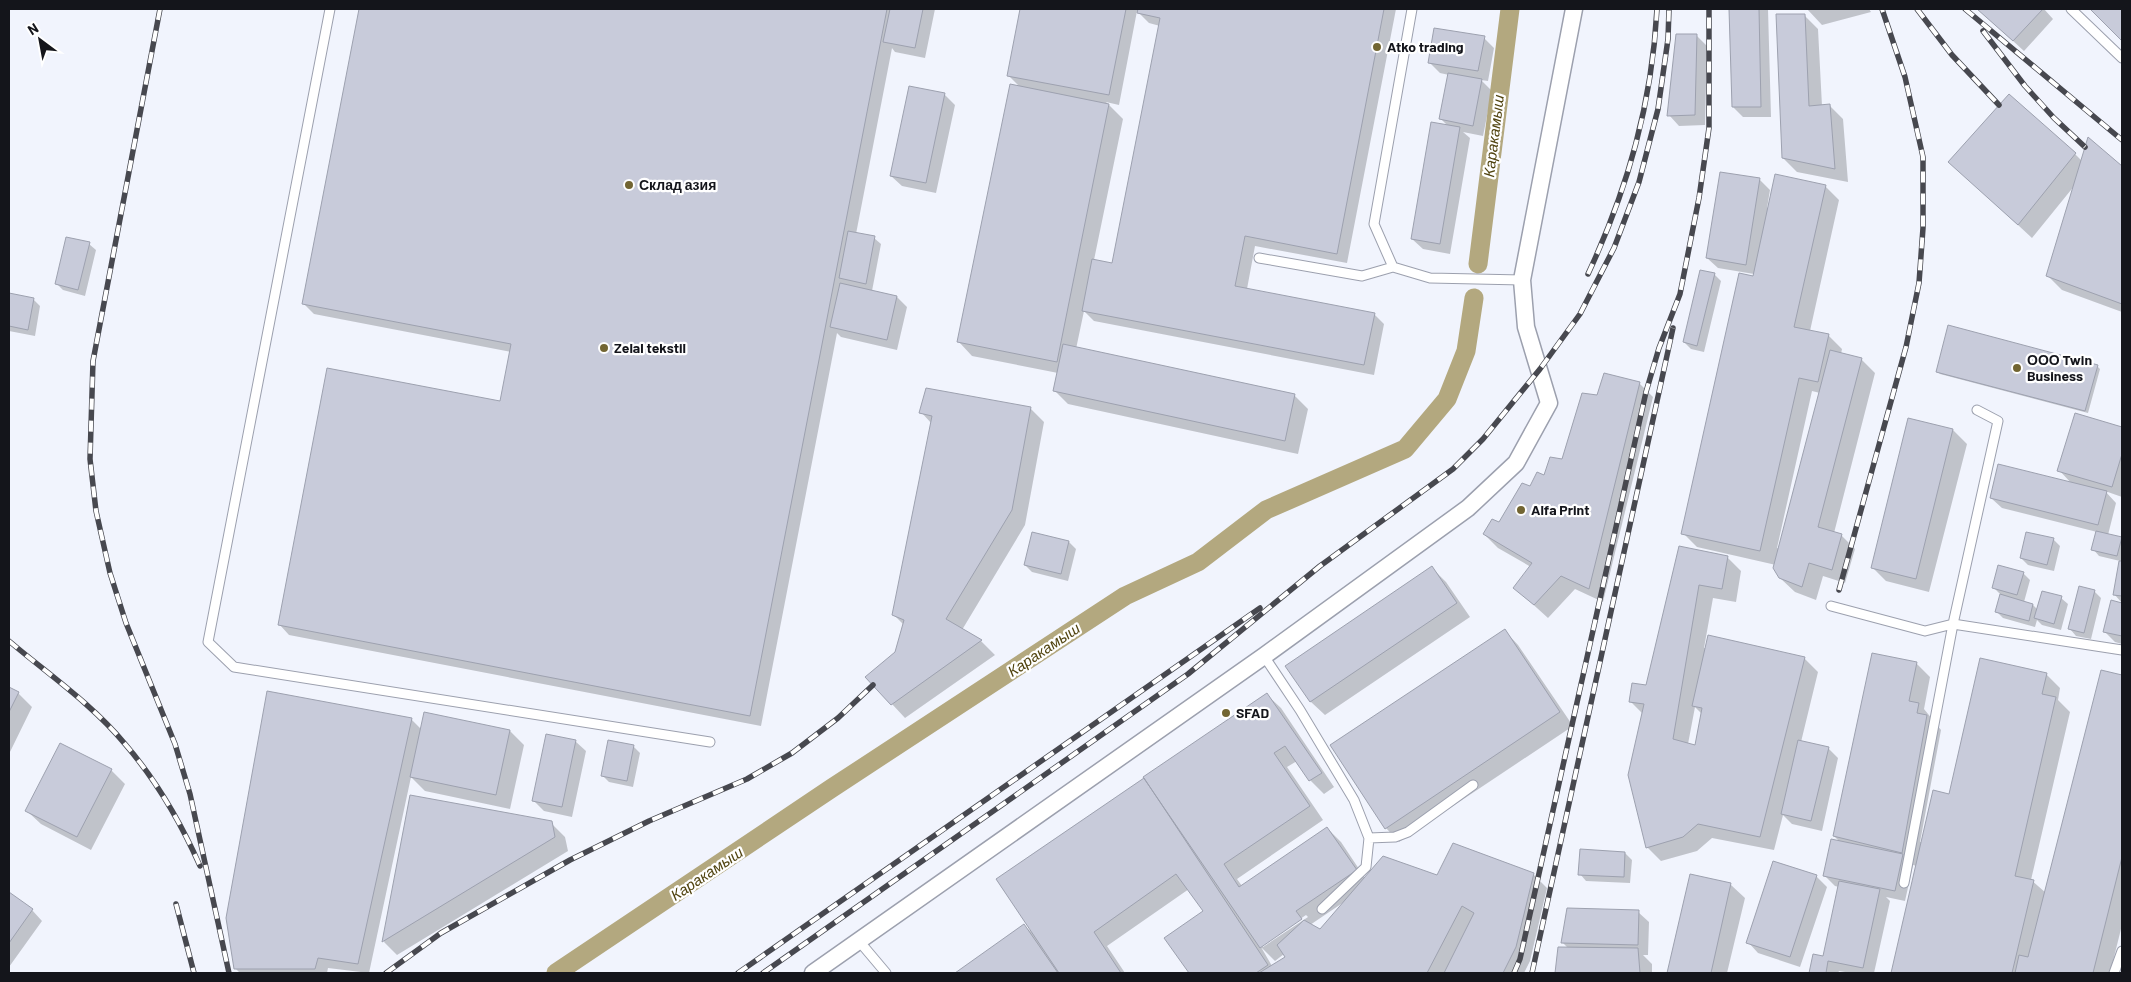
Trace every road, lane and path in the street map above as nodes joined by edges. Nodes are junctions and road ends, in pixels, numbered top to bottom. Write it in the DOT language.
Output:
graph roads {
  1 [pos="330,9"];
  2 [pos="1412,9"];
  3 [pos="1574,9"];
  4 [pos="2071,9"];
  5 [pos="2122,58"];
  6 [pos="1259,258"];
  7 [pos="1393,267"];
  8 [pos="1522,280"];
  9 [pos="1977,410"];
  10 [pos="1831,606"];
  11 [pos="1953,624"];
  12 [pos="2122,650"];
  13 [pos="1264,656"];
  14 [pos="710,742"];
  15 [pos="1473,785"];
  16 [pos="1369,838"];
  17 [pos="1904,883"];
  18 [pos="1322,909"];
  19 [pos="858,941"];
  20 [pos="2122,952"];
  21 [pos="813,973"];
  22 [pos="886,973"];
  23 [pos="2114,973"];
  1 -- 14 [label="lane"];
  2 -- 7 [label="lane"];
  3 -- 8 [label="street"];
  4 -- 5 [label="lane"];
  6 -- 7 [label="lane"];
  7 -- 8 [label="lane"];
  8 -- 13 [label="street"];
  9 -- 11 [label="lane"];
  10 -- 11 [label="lane"];
  11 -- 12 [label="lane"];
  11 -- 17 [label="lane"];
  13 -- 16 [label="lane"];
  13 -- 19 [label="street"];
  15 -- 16 [label="lane"];
  16 -- 18 [label="lane"];
  19 -- 21 [label="street"];
  19 -- 22 [label="lane"];
  20 -- 23 [label="lane"];
}
